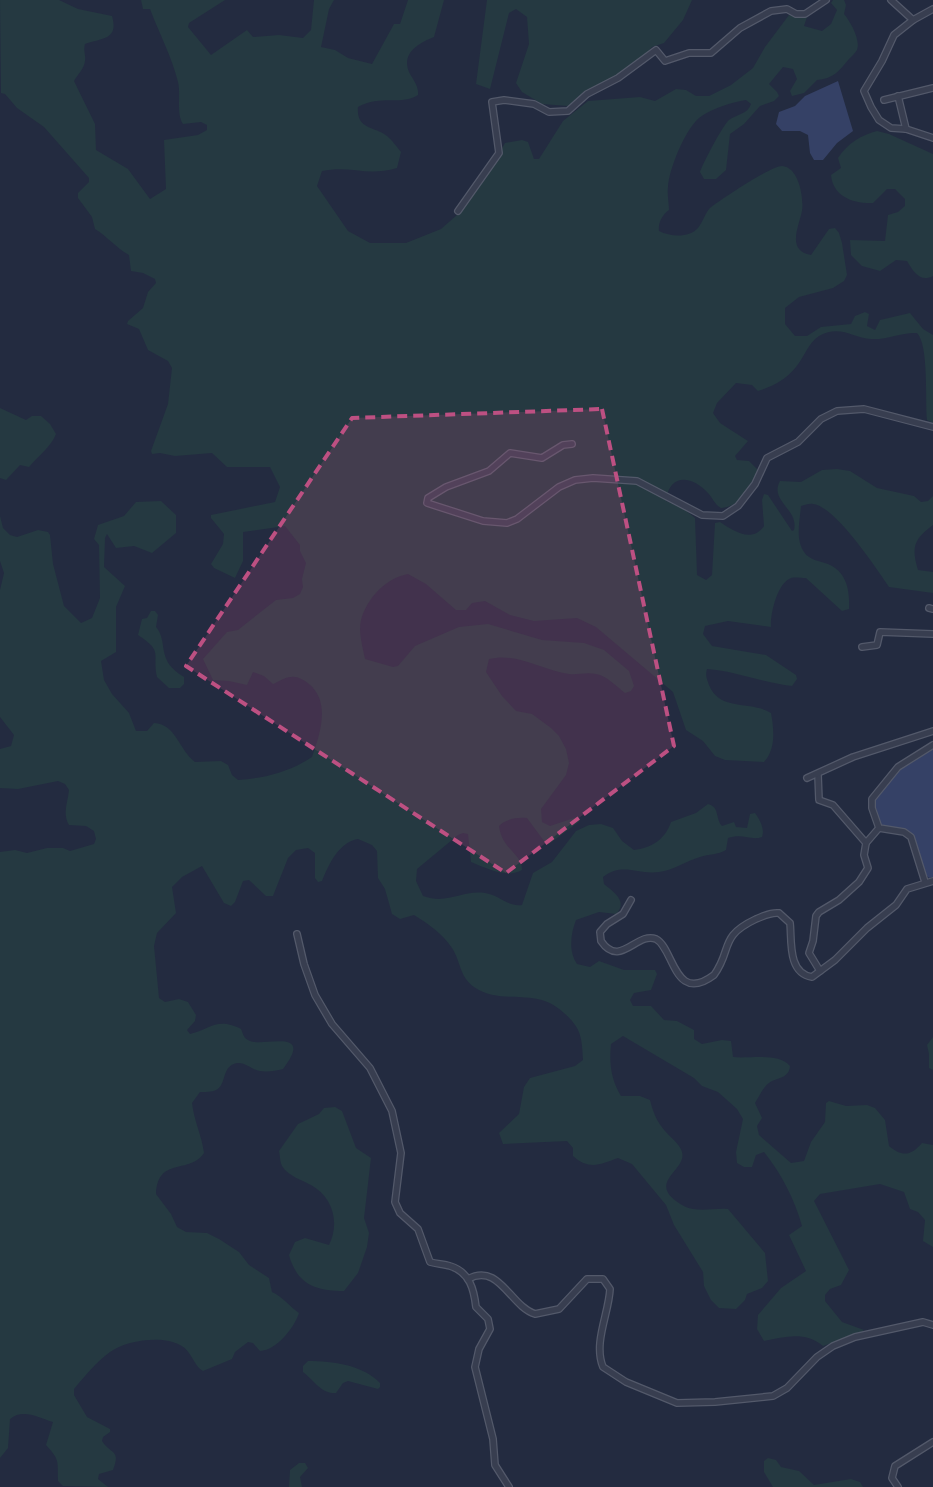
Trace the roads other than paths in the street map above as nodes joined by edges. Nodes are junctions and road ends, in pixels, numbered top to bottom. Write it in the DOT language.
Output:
graph roads {
  1 [pos="826,0"];
  2 [pos="891,0"];
  3 [pos="933,9"];
  4 [pos="912,20"];
  5 [pos="933,88"];
  6 [pos="898,96"];
  7 [pos="884,100"];
  8 [pos="906,129"];
  9 [pos="933,138"];
  10 [pos="458,211"];
  11 [pos="933,427"];
  12 [pos="572,444"];
  13 [pos="933,634"];
  14 [pos="862,647"];
  15 [pos="933,730"];
  16 [pos="933,745"];
  17 [pos="818,775"];
  18 [pos="807,778"];
  19 [pos="879,828"];
  20 [pos="866,844"];
  21 [pos="933,881"];
  22 [pos="925,882"];
  23 [pos="631,900"];
  24 [pos="297,934"];
  25 [pos="820,971"];
  26 [pos="468,1279"];
  27 [pos="933,1325"];
  28 [pos="933,1442"];
  29 [pos="509,1487"];
  30 [pos="898,1487"];
  1 -- 10 [label="street"];
  2 -- 4 [label="street"];
  3 -- 4 [label="street"];
  4 -- 8 [label="street"];
  5 -- 6 [label="street"];
  6 -- 7 [label="street"];
  6 -- 8 [label="street"];
  8 -- 9 [label="street"];
  11 -- 12 [label="street"];
  13 -- 14 [label="street"];
  15 -- 17 [label="street"];
  16 -- 19 [label="street"];
  17 -- 18 [label="street"];
  17 -- 20 [label="street"];
  19 -- 20 [label="street"];
  19 -- 22 [label="street"];
  20 -- 25 [label="street"];
  21 -- 22 [label="street"];
  22 -- 25 [label="street"];
  23 -- 25 [label="street"];
  24 -- 26 [label="street"];
  26 -- 27 [label="street"];
  26 -- 29 [label="street"];
  28 -- 30 [label="street"];
}
